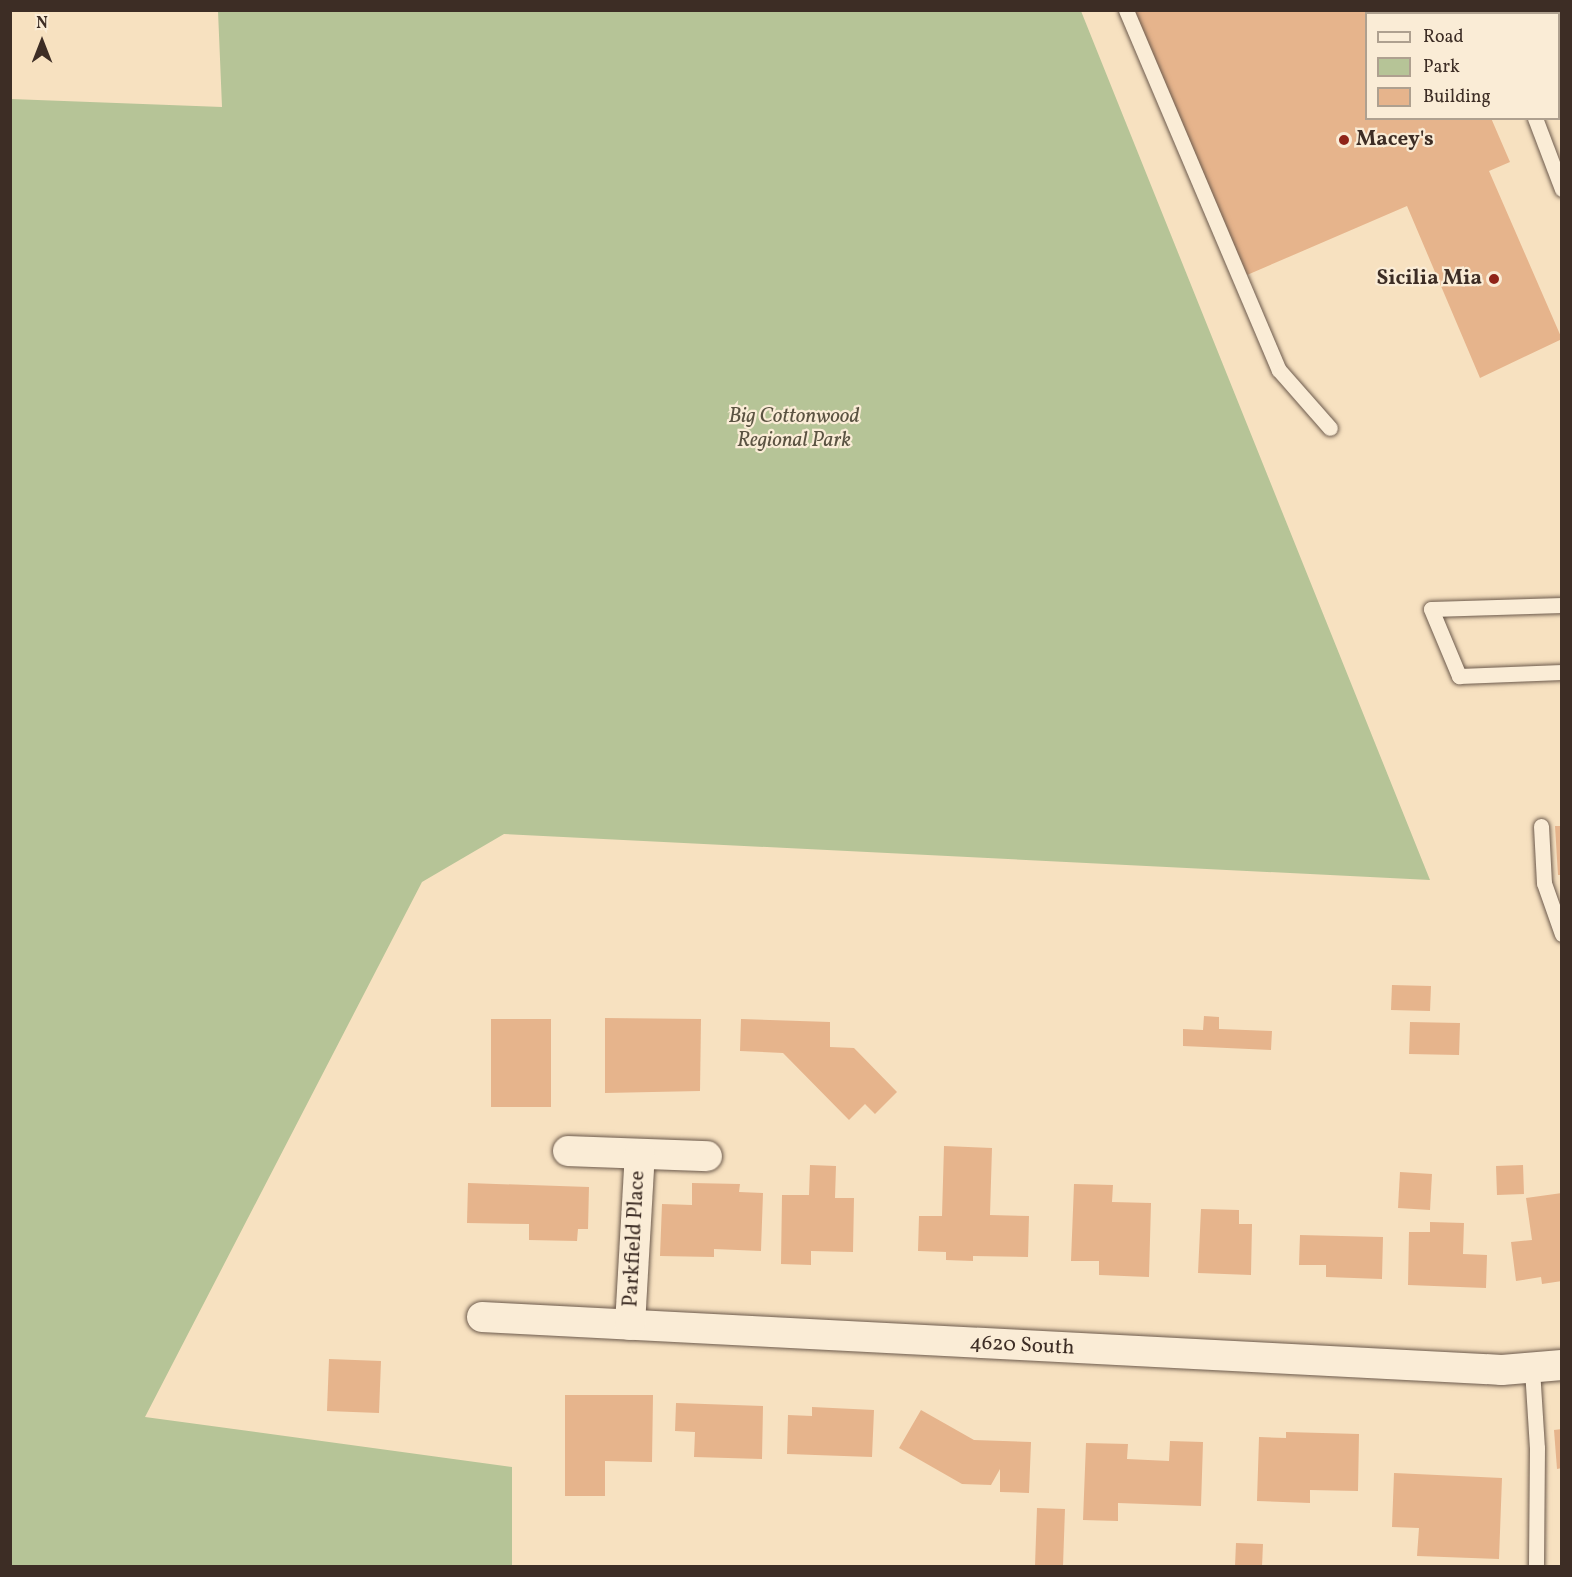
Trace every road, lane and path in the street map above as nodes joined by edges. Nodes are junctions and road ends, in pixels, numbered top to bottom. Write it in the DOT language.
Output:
graph roads {
  1 [pos="1126,10"];
  2 [pos="1536,120"];
  3 [pos="1562,189"];
  4 [pos="1330,428"];
  5 [pos="1562,605"];
  6 [pos="1562,672"];
  7 [pos="1541,826"];
  8 [pos="1555,894"];
  9 [pos="1562,934"];
  10 [pos="568,1151"];
  11 [pos="640,1154"];
  12 [pos="707,1156"];
  13 [pos="483,1317"];
  14 [pos="630,1325"];
  15 [pos="1562,1365"];
  16 [pos="1532,1369"];
  17 [pos="1536,1566"];
  1 -- 4 [label="lane"];
  2 -- 3 [label="lane"];
  5 -- 6 [label="lane"];
  7 -- 8 [label="lane"];
  8 -- 9 [label="lane"];
  10 -- 11 [label="street, Parkfield Place"];
  11 -- 12 [label="street, Parkfield Place"];
  11 -- 14 [label="street, Parkfield Place"];
  13 -- 14 [label="street, 4620 South"];
  14 -- 16 [label="street, 4620 South"];
  15 -- 16 [label="street, 4620 South"];
  16 -- 17 [label="lane"];
}
